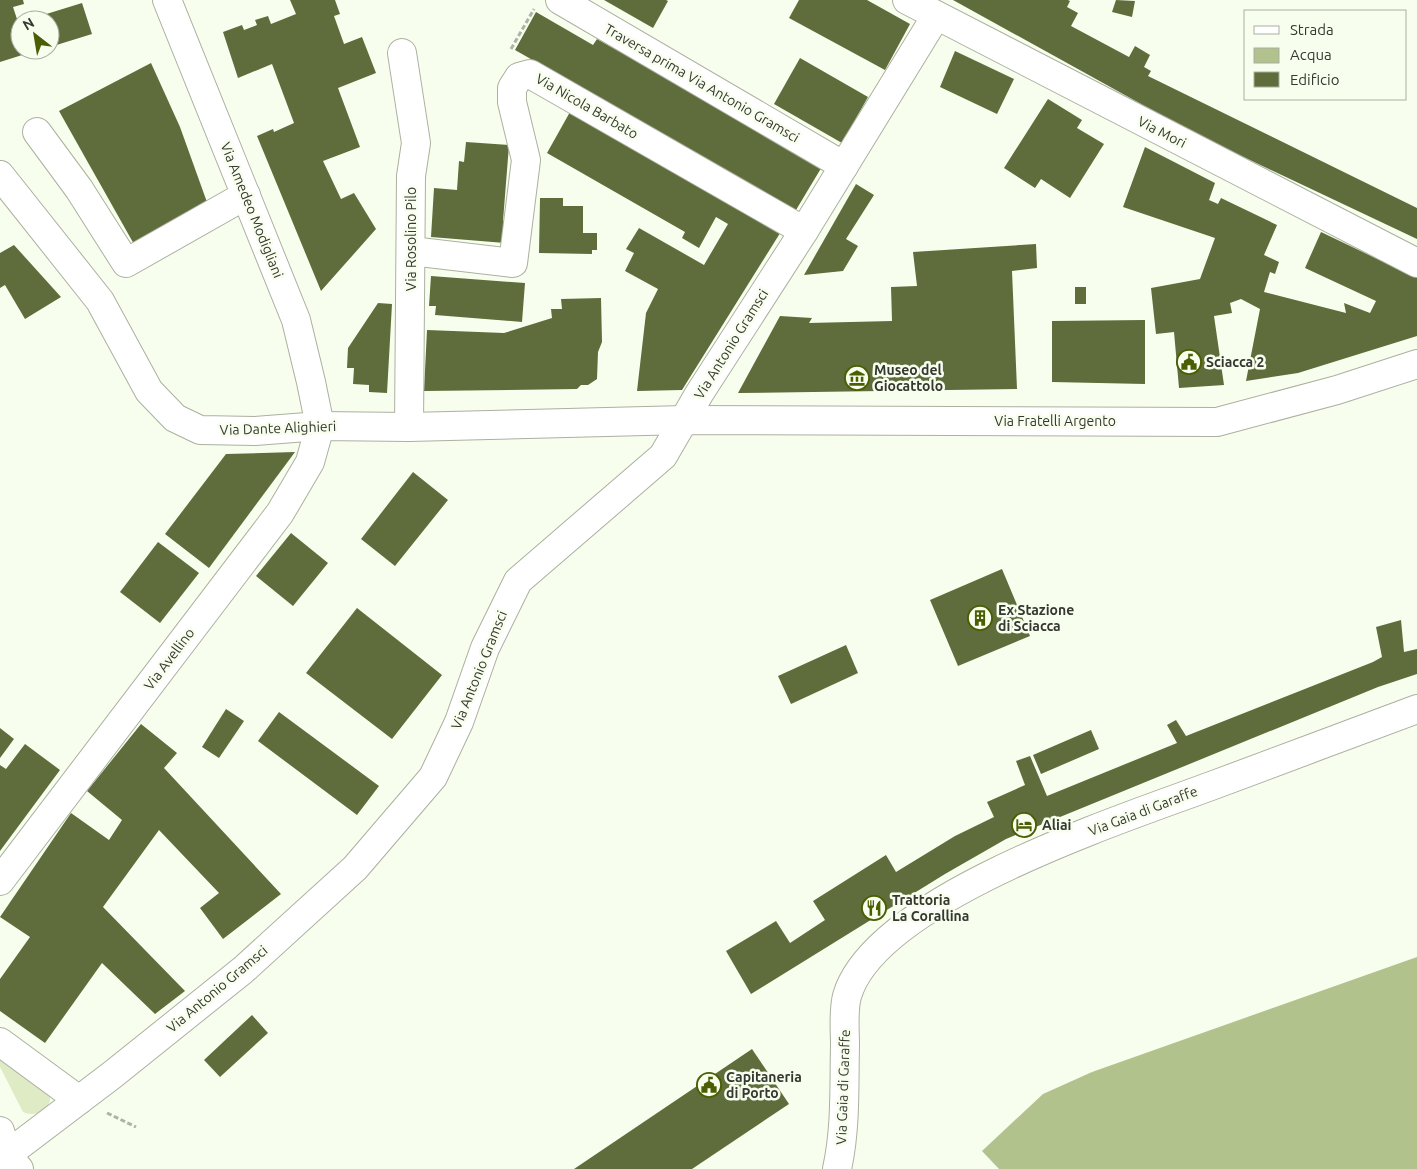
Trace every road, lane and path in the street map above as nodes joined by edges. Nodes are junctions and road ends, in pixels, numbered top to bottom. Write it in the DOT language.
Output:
graph roads {
  1 [pos="167,0"];
  2 [pos="907,0"];
  3 [pos="547,4"];
  4 [pos="936,16"];
  5 [pos="402,53"];
  6 [pos="519,77"];
  7 [pos="37,132"];
  8 [pos="844,166"];
  9 [pos="0,175"];
  10 [pos="246,195"];
  11 [pos="804,231"];
  12 [pos="411,251"];
  13 [pos="1417,263"];
  14 [pos="1417,364"];
  15 [pos="685,420"];
  16 [pos="320,426"];
  17 [pos="409,427"];
  18 [pos="1417,709"];
  19 [pos="0,881"];
  20 [pos="0,1042"];
  21 [pos="79,1100"];
  22 [pos="7,1154"];
  23 [pos="838,1169"];
  1 -- 10 [label="street, Via Amedeo Modigliani"];
  2 -- 4 [label="street, Via Mori"];
  3 -- 6 [label="path"];
  3 -- 8 [label="street, Traversa prima Via Antonio Gramsci"];
  4 -- 8 [label="street, Via Antonio Gramsci"];
  4 -- 13 [label="street, Via Mori"];
  5 -- 12 [label="street, Via Rosolino Pilo"];
  6 -- 11 [label="street, Via Nicola Barbato"];
  6 -- 12 [label="street, Via Nicola Barbato"];
  7 -- 10 [label="street"];
  8 -- 11 [label="street, Via Antonio Gramsci"];
  9 -- 16 [label="street, Via Dante Alighieri"];
  10 -- 16 [label="street, Via Amedeo Modigliani"];
  11 -- 15 [label="street, Via Antonio Gramsci"];
  12 -- 17 [label="street, Via Rosolino Pilo"];
  14 -- 15 [label="street, Via Fratelli Argento"];
  15 -- 17 [label="street, Via Dante Alighieri"];
  15 -- 21 [label="street, Via Antonio Gramsci"];
  16 -- 17 [label="street, Via Dante Alighieri"];
  16 -- 19 [label="street, Via Avellino"];
  18 -- 23 [label="street, Via Gaia di Garaffe"];
  20 -- 21 [label="street"];
  21 -- 22 [label="street, Via Antonio Gramsci"];
}
